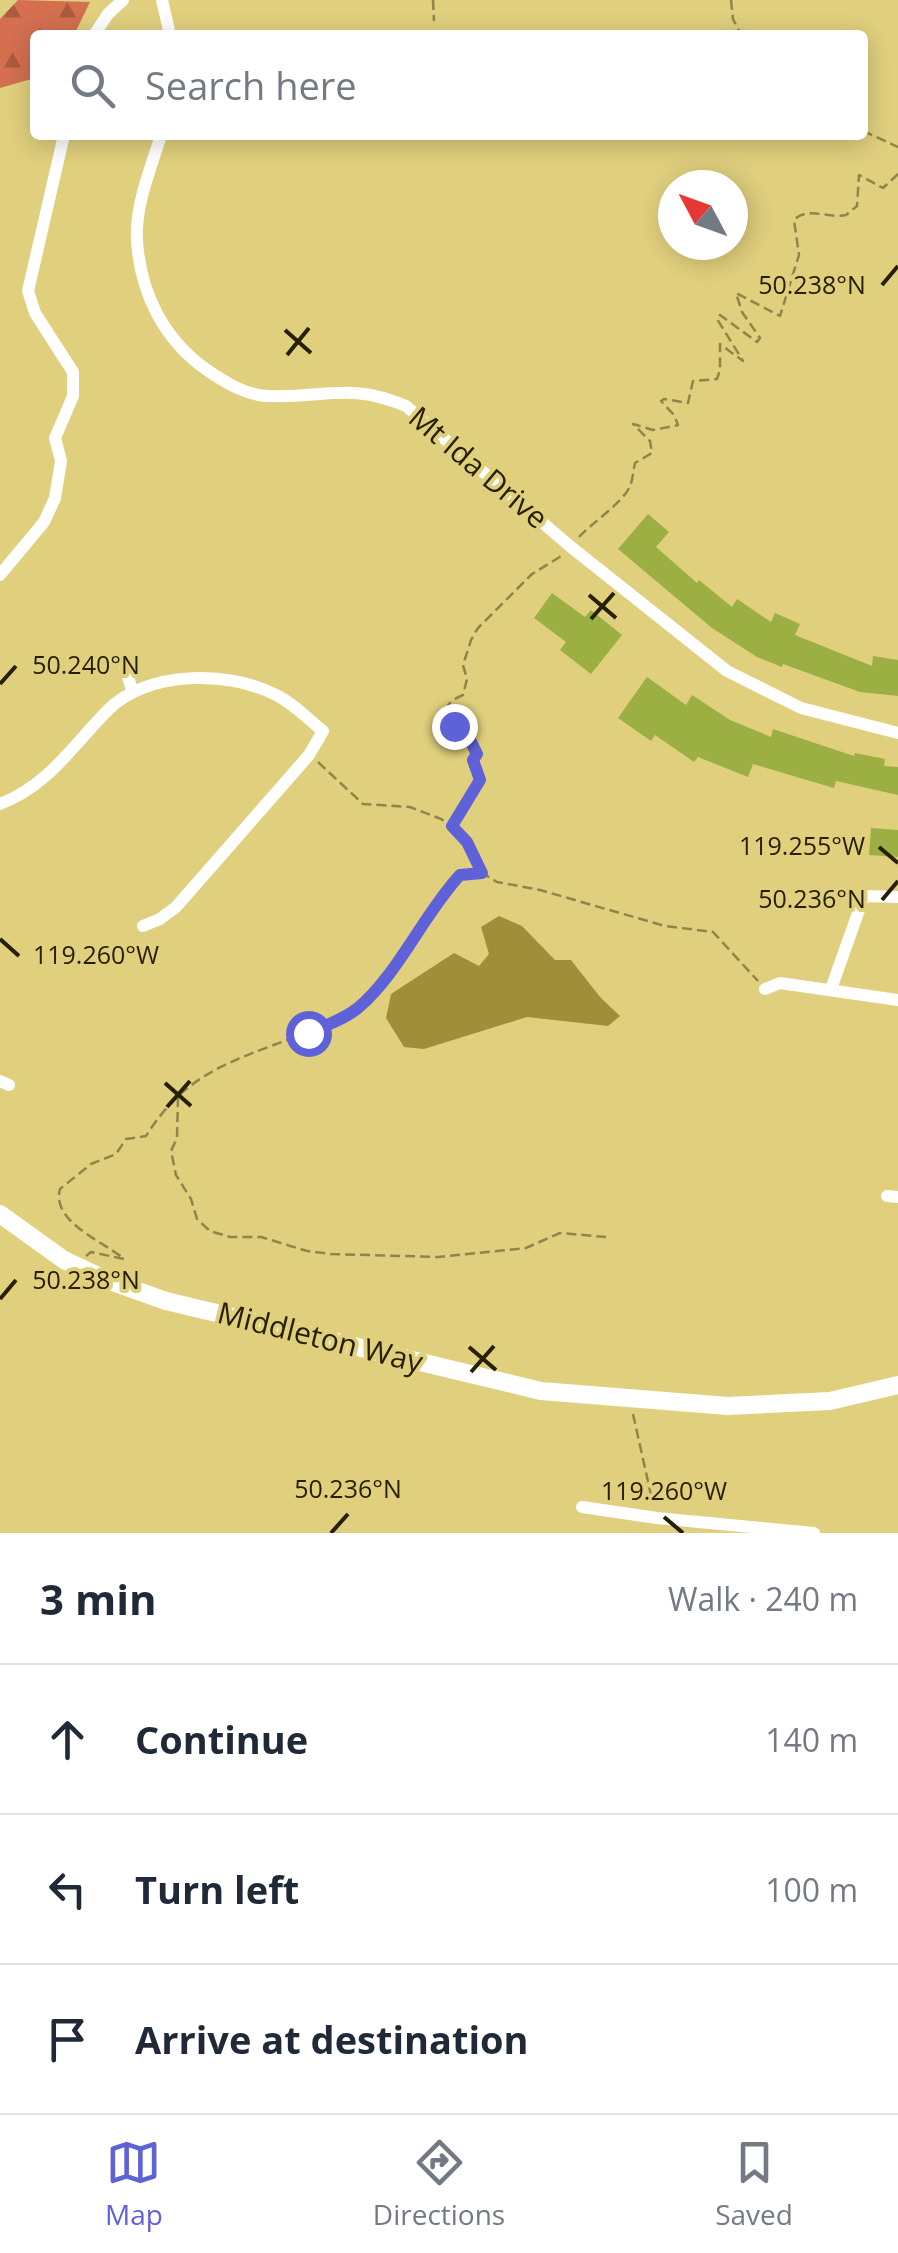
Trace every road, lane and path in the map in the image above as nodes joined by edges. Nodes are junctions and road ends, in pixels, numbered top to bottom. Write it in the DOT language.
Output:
graph roads {
  1 [pos="124,0"];
  2 [pos="162,0"];
  3 [pos="433,0"];
  4 [pos="731,0"];
  5 [pos="434,21"];
  6 [pos="97,30"];
  7 [pos="169,30"];
  8 [pos="739,30"];
  9 [pos="868,133"];
  10 [pos="63,140"];
  11 [pos="159,140"];
  12 [pos="898,147"];
  13 [pos="898,174"];
  14 [pos="575,542"];
  15 [pos="565,553"];
  16 [pos="0,575"];
  17 [pos="124,667"];
  18 [pos="132,690"];
  19 [pos="898,733"];
  20 [pos="309,754"];
  21 [pos="0,804"];
  22 [pos="452,826"];
  23 [pos="482,873"];
  24 [pos="898,898"];
  25 [pos="142,926"];
  26 [pos="765,989"];
  27 [pos="831,989"];
  28 [pos="898,1000"];
  29 [pos="178,1096"];
  30 [pos="0,1214"];
  31 [pos="606,1236"];
  32 [pos="75,1265"];
  33 [pos="898,1384"];
  34 [pos="630,1398"];
  35 [pos="582,1508"];
  36 [pos="657,1518"];
  37 [pos="814,1533"];
  1 -- 6 [label="street"];
  2 -- 7 [label="street"];
  3 -- 5 [label="path"];
  4 -- 8 [label="path"];
  9 -- 12 [label="path"];
  10 -- 16 [label="street"];
  11 -- 19 [label="street, Mt Ida Drive"];
  13 -- 14 [label="path"];
  15 -- 22 [label="path"];
  17 -- 18 [label="street"];
  18 -- 20 [label="street"];
  18 -- 21 [label="street"];
  20 -- 22 [label="path"];
  20 -- 25 [label="street"];
  22 -- 23 [label="path"];
  23 -- 26 [label="path"];
  23 -- 29 [label="path"];
  24 -- 27 [label="street"];
  26 -- 27 [label="street"];
  27 -- 28 [label="street"];
  29 -- 31 [label="path"];
  29 -- 32 [label="path"];
  30 -- 32 [label="street, Middleton Way"];
  32 -- 34 [label="street, Middleton Way"];
  33 -- 34 [label="street, Middleton Way"];
  34 -- 36 [label="path"];
  35 -- 36 [label="street"];
  36 -- 37 [label="street"];
}
